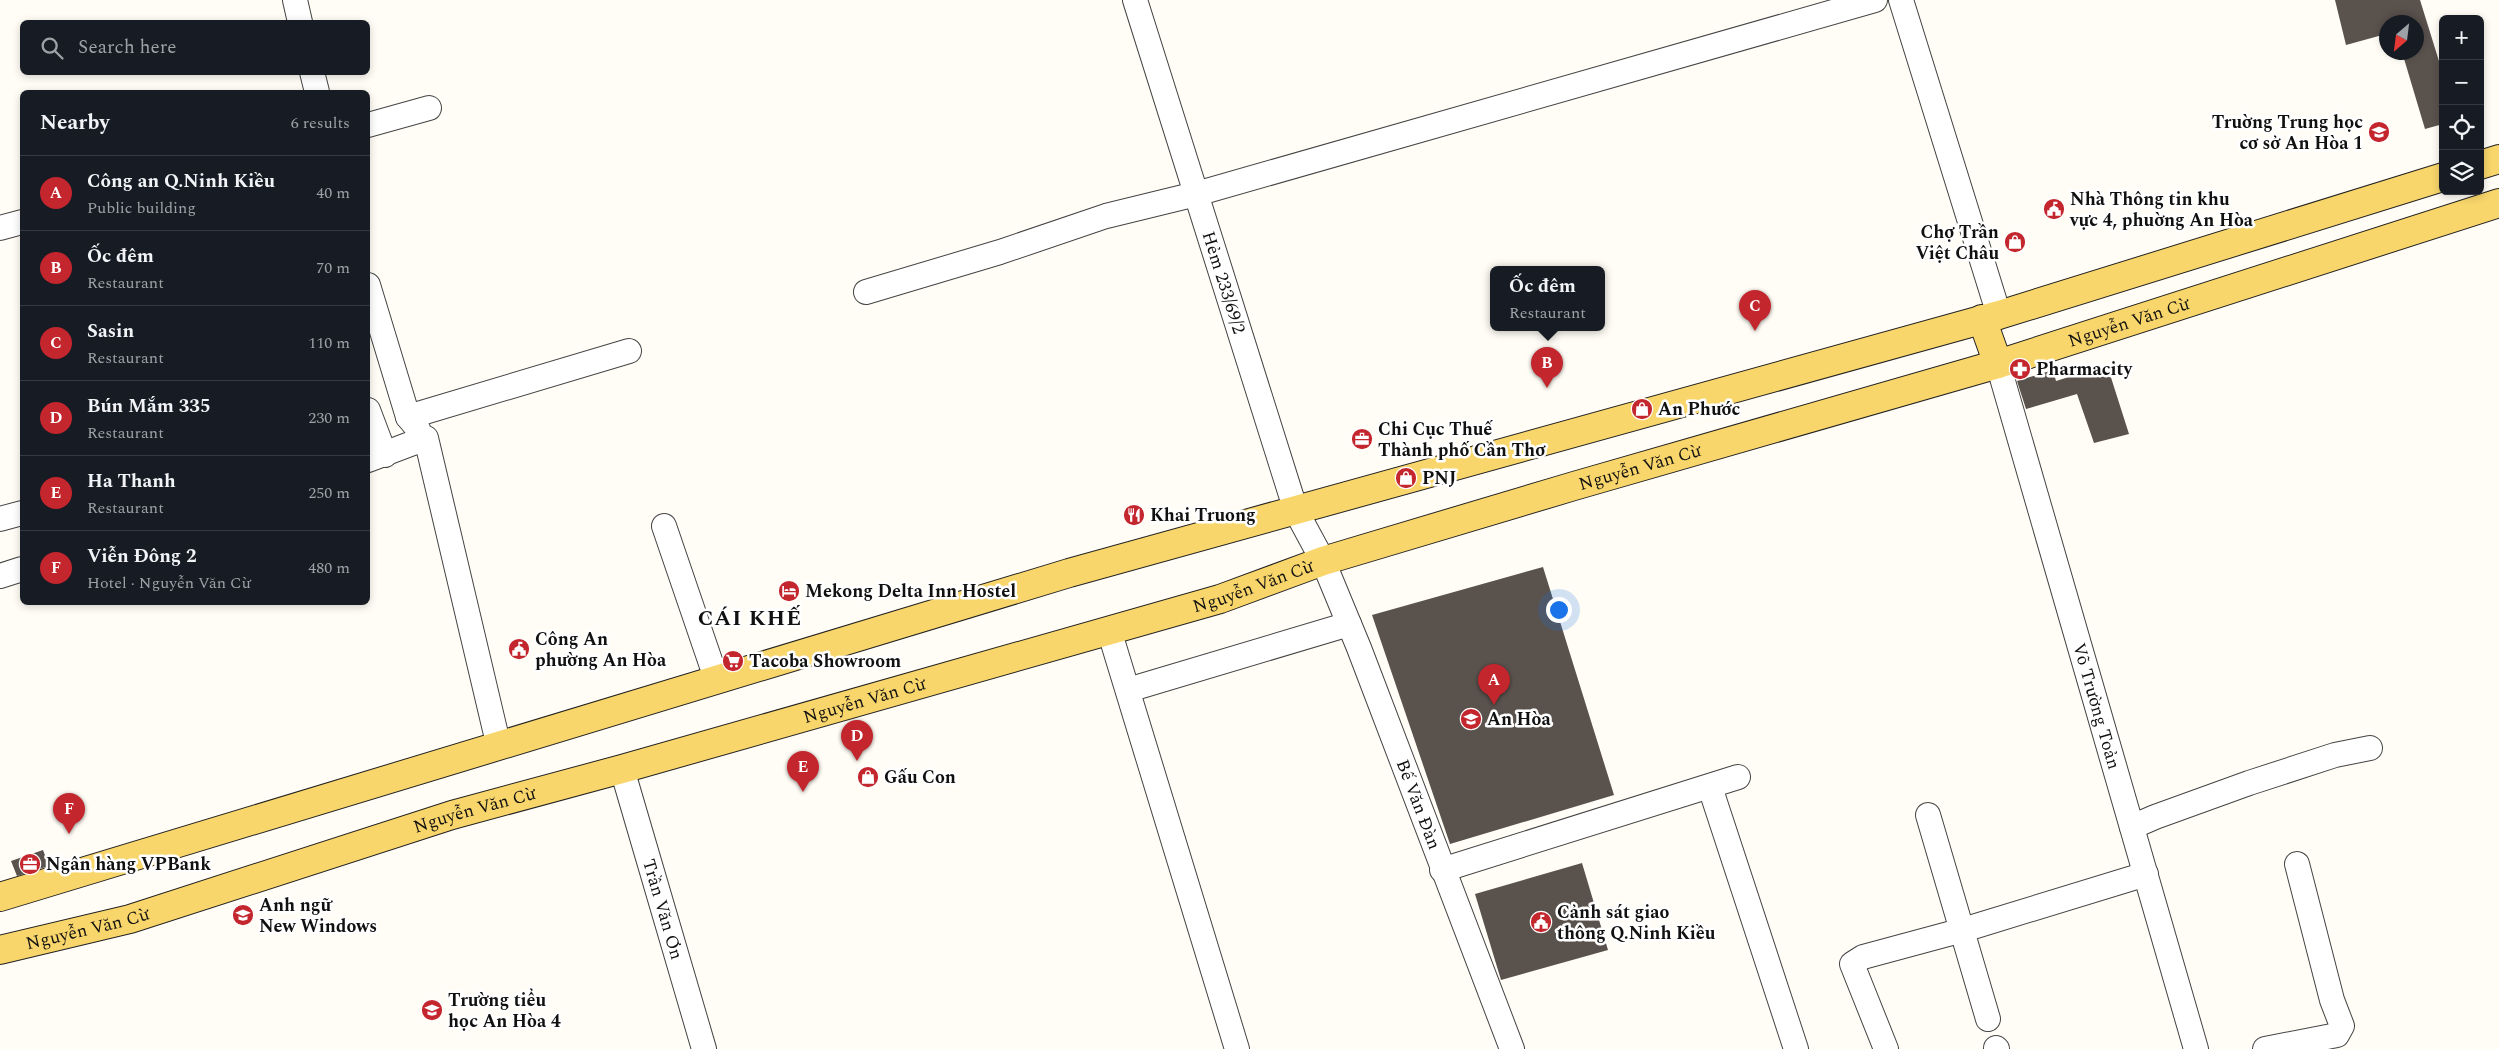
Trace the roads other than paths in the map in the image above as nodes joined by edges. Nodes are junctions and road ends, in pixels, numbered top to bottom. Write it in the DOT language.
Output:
graph roads {
  1 [pos="295,0"];
  2 [pos="1135,0"];
  3 [pos="1875,0"];
  4 [pos="1901,0"];
  5 [pos="300,20"];
  6 [pos="313,75"];
  7 [pos="316,90"];
  8 [pos="429,108"];
  9 [pos="370,124"];
  10 [pos="2499,159"];
  11 [pos="2484,164"];
  12 [pos="2439,178"];
  13 [pos="1196,194"];
  14 [pos="2499,203"];
  15 [pos="20,223"];
  16 [pos="0,228"];
  17 [pos="370,292"];
  18 [pos="866,292"];
  19 [pos="1991,317"];
  20 [pos="629,351"];
  21 [pos="1998,364"];
  22 [pos="408,417"];
  23 [pos="370,422"];
  24 [pos="426,438"];
  25 [pos="376,458"];
  26 [pos="1296,511"];
  27 [pos="20,514"];
  28 [pos="0,520"];
  29 [pos="664,526"];
  30 [pos="1323,561"];
  31 [pos="20,570"];
  32 [pos="0,576"];
  33 [pos="1349,624"];
  34 [pos="1109,630"];
  35 [pos="717,680"];
  36 [pos="1128,690"];
  37 [pos="499,747"];
  38 [pos="2370,748"];
  39 [pos="622,769"];
  40 [pos="1738,777"];
  41 [pos="1710,787"];
  42 [pos="1928,815"];
  43 [pos="2132,828"];
  44 [pos="2297,864"];
  45 [pos="1442,870"];
  46 [pos="2146,874"];
  47 [pos="0,897"];
  48 [pos="1963,930"];
  49 [pos="0,950"];
  50 [pos="1988,1019"];
  51 [pos="704,1049"];
  52 [pos="1237,1049"];
  53 [pos="1512,1049"];
  54 [pos="1796,1049"];
  55 [pos="1886,1049"];
  56 [pos="2196,1049"];
  57 [pos="2265,1049"];
  1 -- 5 [label="street"];
  2 -- 13 [label="street, Hẻm 233/69/2"];
  3 -- 13 [label="street"];
  4 -- 19 [label="street"];
  6 -- 7 [label="street"];
  8 -- 9 [label="street"];
  10 -- 11 [label="main road"];
  12 -- 19 [label="main road"];
  13 -- 18 [label="street"];
  13 -- 26 [label="street, Hẻm 233/69/2"];
  14 -- 21 [label="main road, Nguyễn Văn Cừ"];
  15 -- 16 [label="street"];
  17 -- 22 [label="street"];
  19 -- 21 [label="main road"];
  19 -- 26 [label="main road"];
  20 -- 22 [label="street"];
  21 -- 30 [label="main road, Nguyễn Văn Cừ"];
  21 -- 43 [label="street, Võ Trường Toản"];
  22 -- 24 [label="street"];
  23 -- 25 [label="street"];
  24 -- 25 [label="street"];
  24 -- 37 [label="street"];
  26 -- 30 [label="street, Hẻm 233/69/2"];
  26 -- 35 [label="main road"];
  27 -- 28 [label="street"];
  29 -- 35 [label="street"];
  30 -- 33 [label="street, Bế Văn Đàn"];
  30 -- 34 [label="main road, Nguyễn Văn Cừ"];
  31 -- 32 [label="street"];
  33 -- 36 [label="street"];
  33 -- 45 [label="street, Bế Văn Đàn"];
  34 -- 36 [label="street"];
  34 -- 39 [label="main road, Nguyễn Văn Cừ"];
  35 -- 37 [label="main road"];
  36 -- 52 [label="street"];
  37 -- 47 [label="main road"];
  38 -- 43 [label="street"];
  39 -- 49 [label="main road, Nguyễn Văn Cừ"];
  39 -- 51 [label="street, Trần Văn Ơn"];
  40 -- 41 [label="street"];
  41 -- 45 [label="street"];
  41 -- 54 [label="street"];
  42 -- 48 [label="street"];
  43 -- 46 [label="street, Võ Trường Toản"];
  44 -- 57 [label="street"];
  45 -- 53 [label="street, Bế Văn Đàn"];
  46 -- 48 [label="street"];
  46 -- 56 [label="street, Võ Trường Toản"];
  48 -- 50 [label="street"];
  48 -- 55 [label="street"];
}
